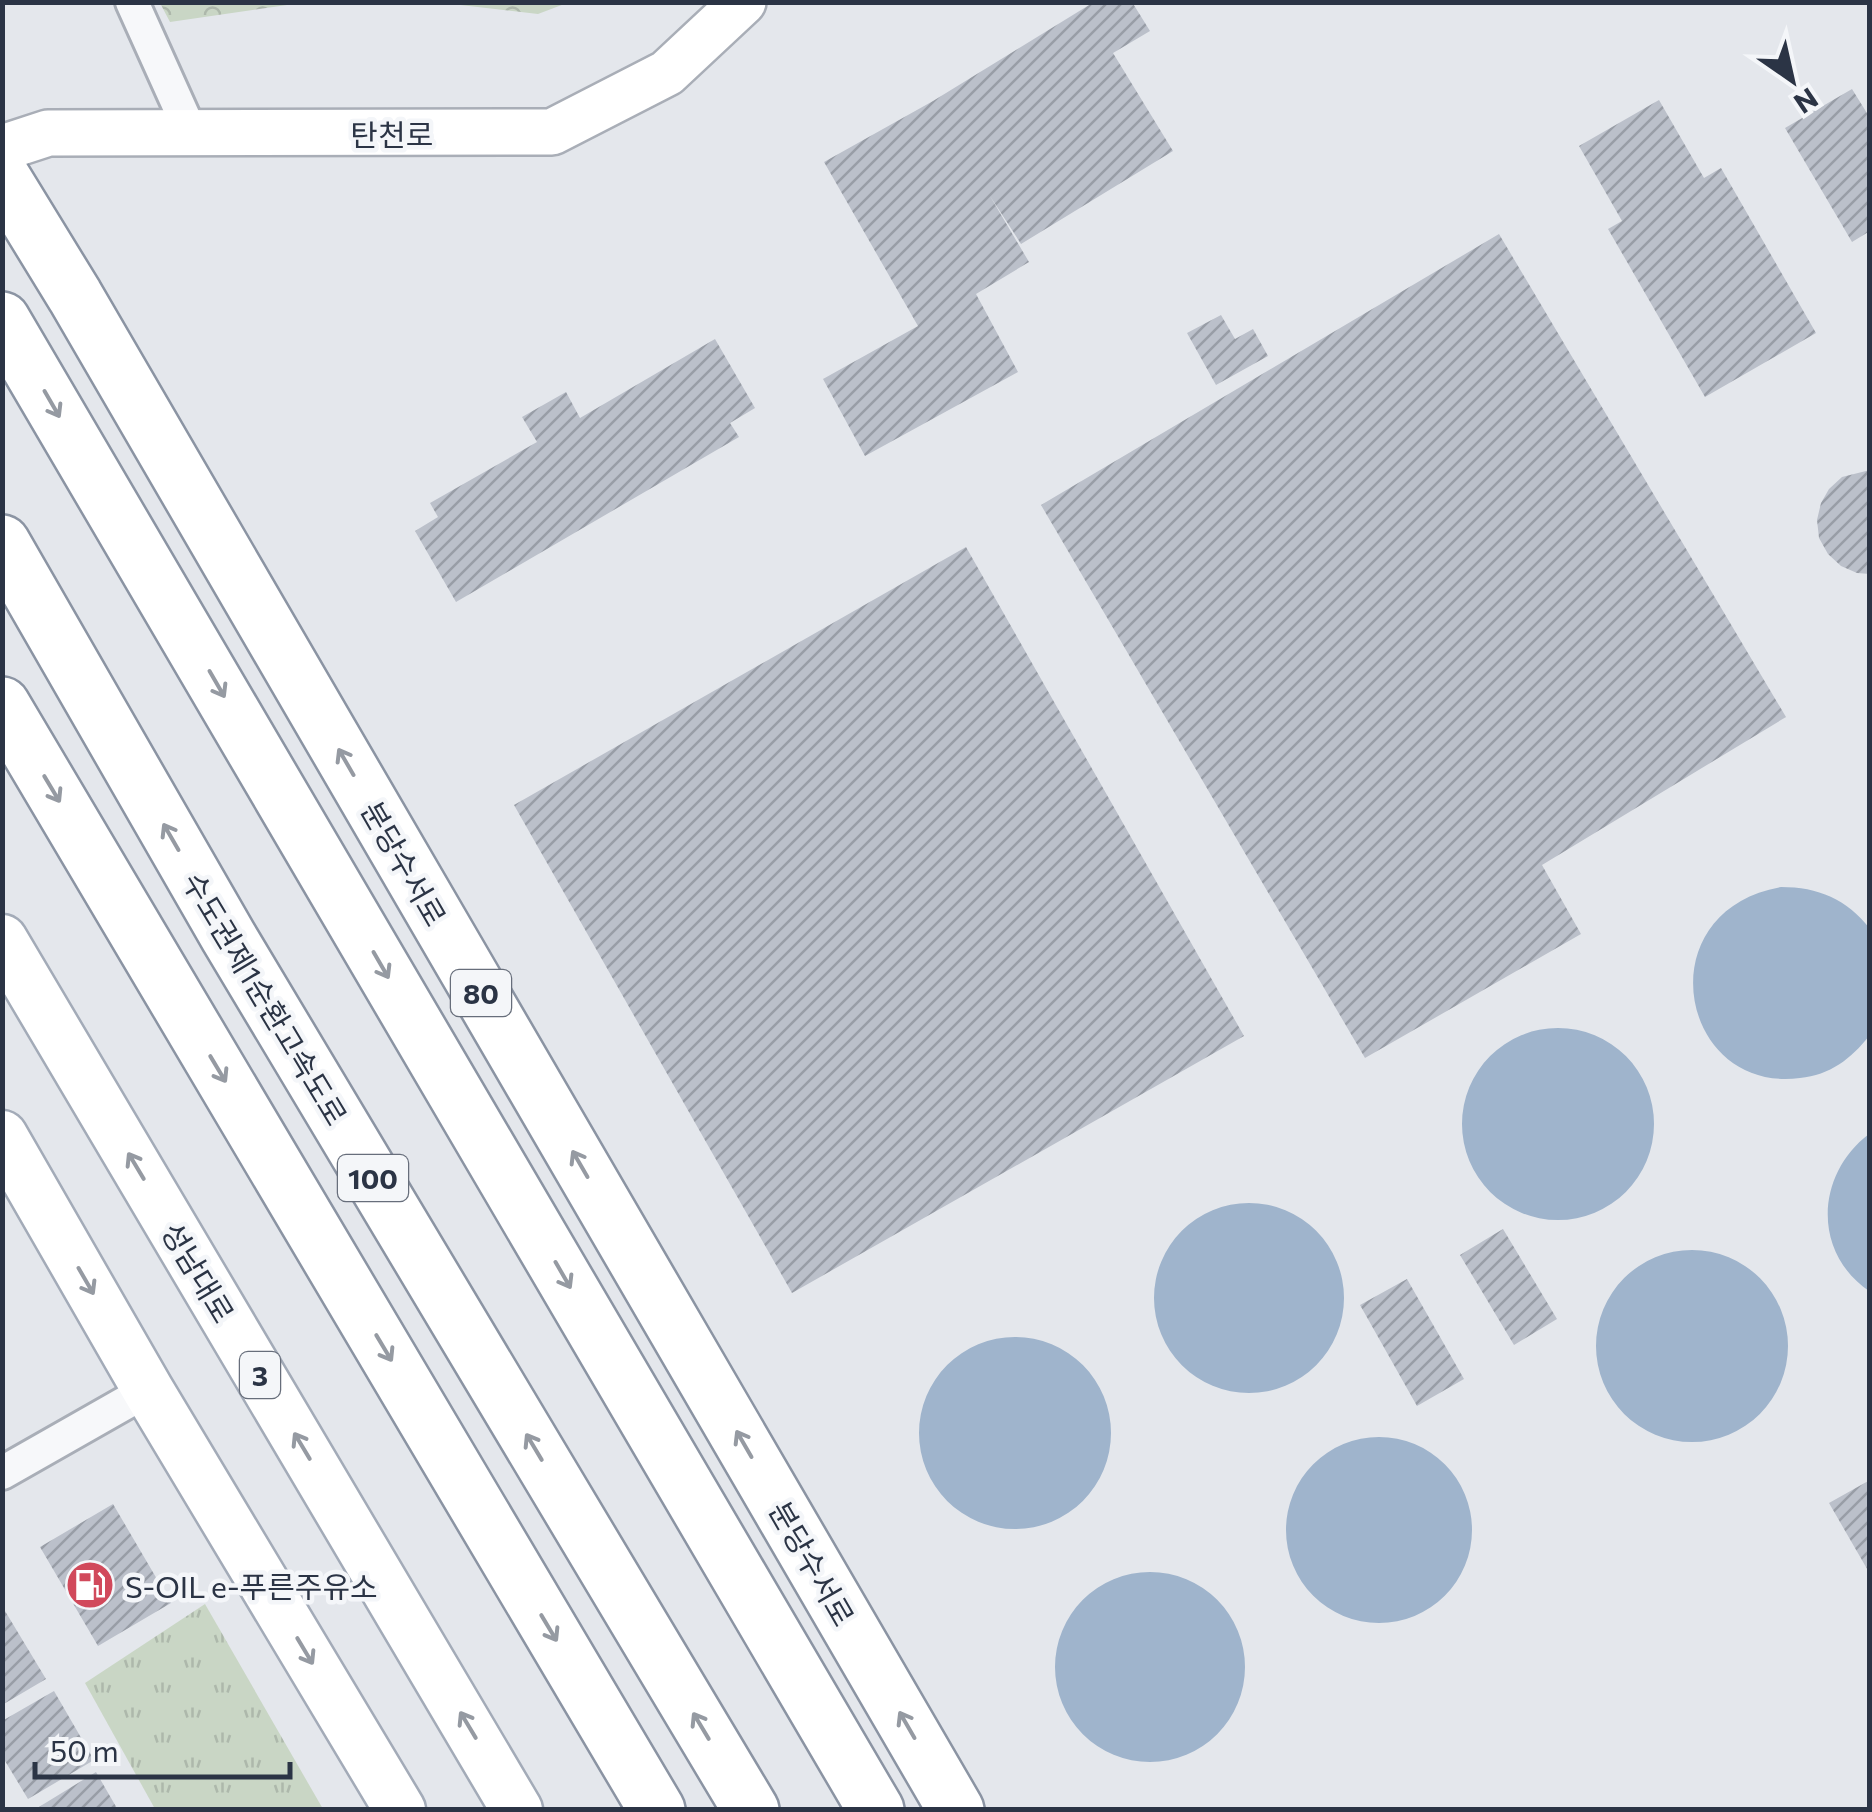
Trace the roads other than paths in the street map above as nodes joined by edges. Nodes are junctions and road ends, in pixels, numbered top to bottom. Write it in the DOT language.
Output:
graph roads {
  1 [pos="132,2"];
  2 [pos="743,2"];
  3 [pos="191,132"];
  4 [pos="2,148"];
  5 [pos="2,177"];
  6 [pos="2,320"];
  7 [pos="2,543"];
  8 [pos="2,706"];
  9 [pos="2,940"];
  10 [pos="2,1136"];
  11 [pos="148,1390"];
  12 [pos="2,1473"];
  13 [pos="400,1810"];
  14 [pos="517,1810"];
  15 [pos="657,1810"];
  16 [pos="751,1810"];
  17 [pos="876,1810"];
  18 [pos="956,1810"];
  1 -- 3 [label="street"];
  2 -- 3 [label="main road, 탄천로"];
  3 -- 4 [label="main road, 탄천로"];
  18 -- 5 [label="highway, 분당수서로 / 80, one-way"];
  6 -- 17 [label="highway, 80, one-way"];
  16 -- 7 [label="highway, 수도권제1순환고속도로 / 100, one-way"];
  8 -- 15 [label="highway, 100, one-way"];
  14 -- 9 [label="main road, 성남대로 / 3, one-way"];
  10 -- 11 [label="main road, one-way"];
  11 -- 12 [label="street"];
  11 -- 13 [label="main road, one-way"];
}
